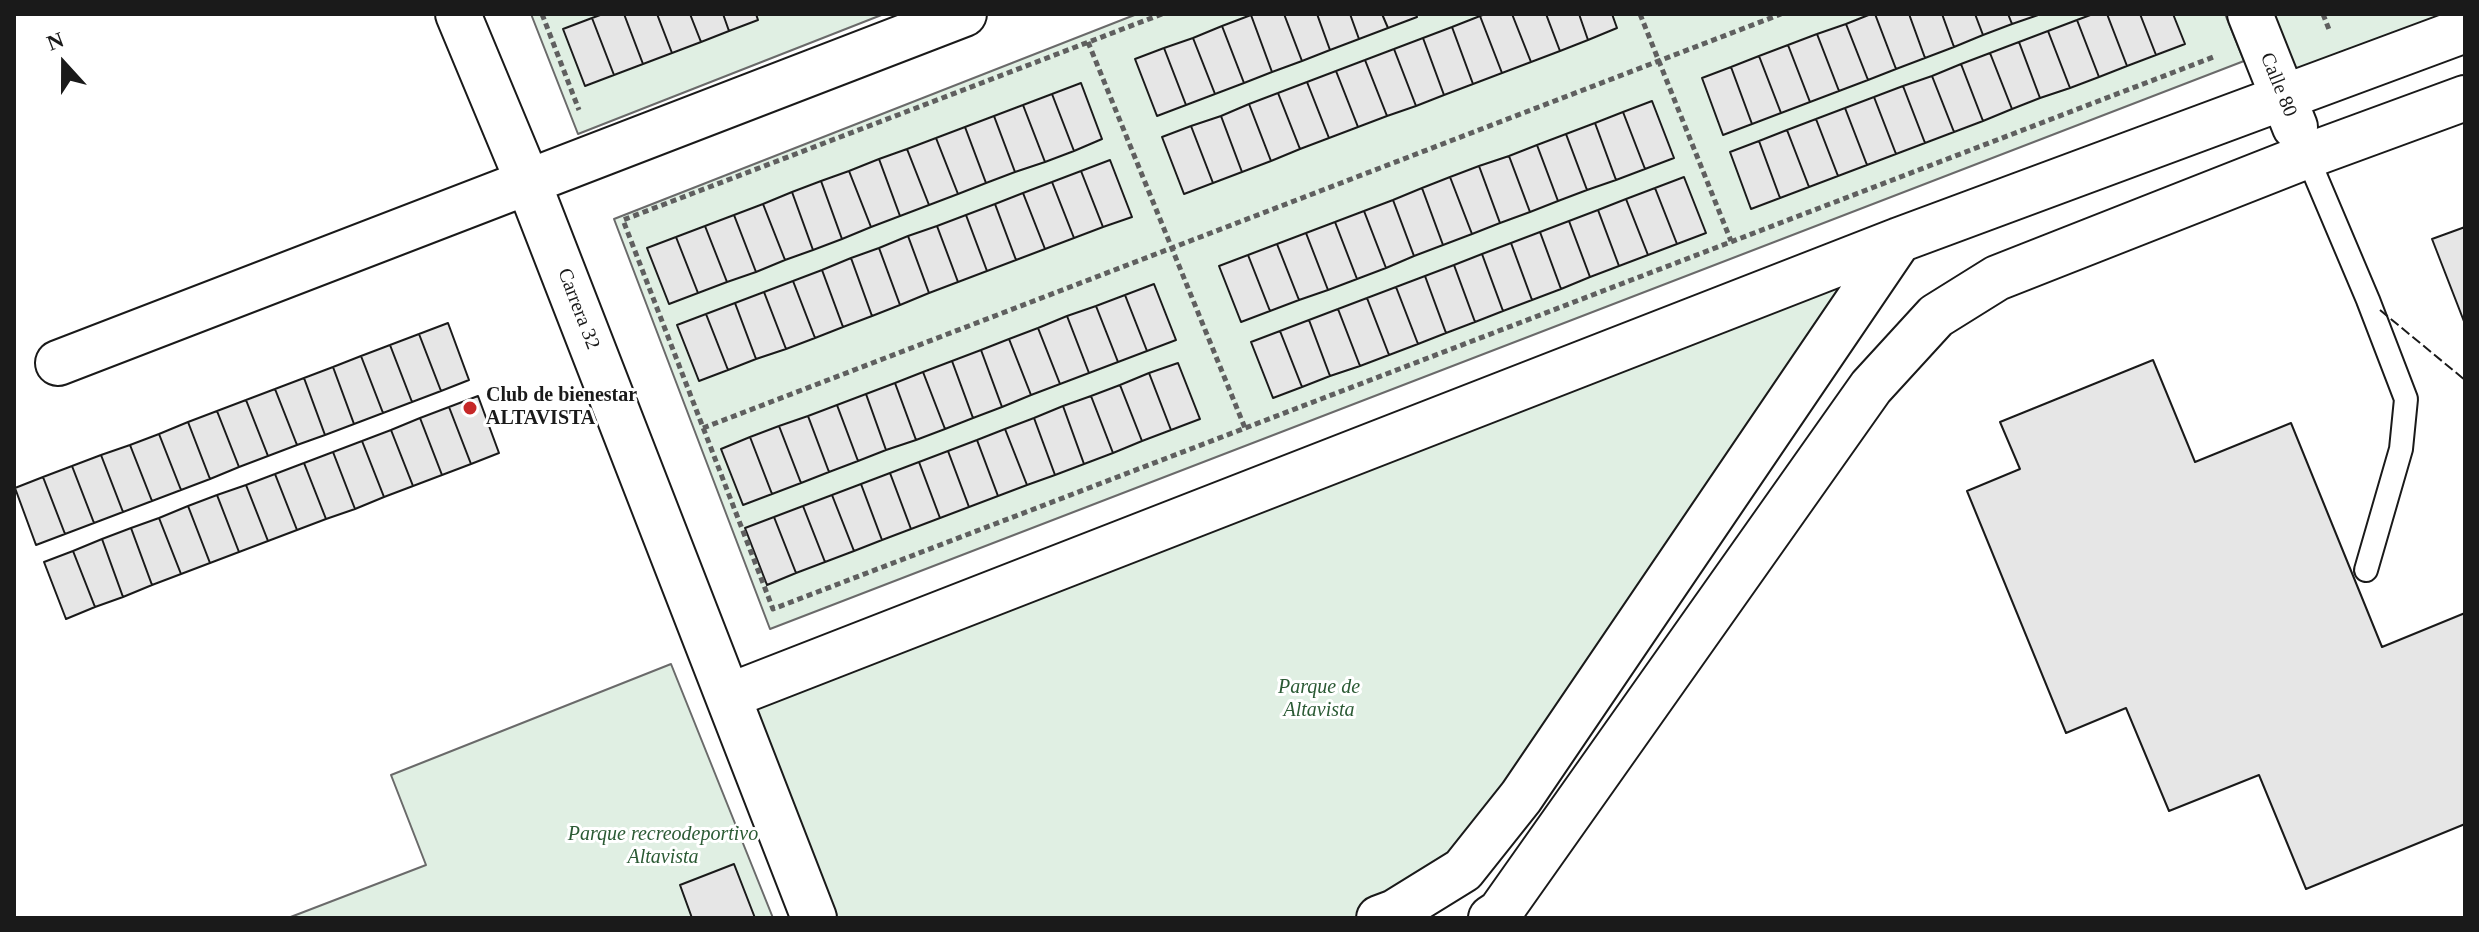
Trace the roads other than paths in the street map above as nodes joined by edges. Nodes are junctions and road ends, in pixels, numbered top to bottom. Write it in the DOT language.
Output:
graph roads {
  1 [pos="458,14"];
  2 [pos="964,14"];
  3 [pos="2250,14"];
  4 [pos="2465,30"];
  5 [pos="2465,98"];
  6 [pos="2284,99"];
  7 [pos="2307,156"];
  8 [pos="528,182"];
  9 [pos="1899,240"];
  10 [pos="58,363"];
  11 [pos="2366,570"];
  12 [pos="729,696"];
  13 [pos="814,918"];
  14 [pos="1379,918"];
  15 [pos="1491,918"];
  1 -- 8 [label="street, Carrera 32"];
  2 -- 8 [label="street"];
  3 -- 6 [label="street, Calle 80"];
  4 -- 6 [label="street"];
  5 -- 7 [label="street"];
  6 -- 7 [label="street, Calle 80"];
  6 -- 9 [label="street"];
  7 -- 11 [label="lane"];
  7 -- 15 [label="street"];
  8 -- 10 [label="street"];
  8 -- 12 [label="street, Carrera 32"];
  9 -- 12 [label="street"];
  9 -- 14 [label="street"];
  12 -- 13 [label="street, Carrera 32"];
}
